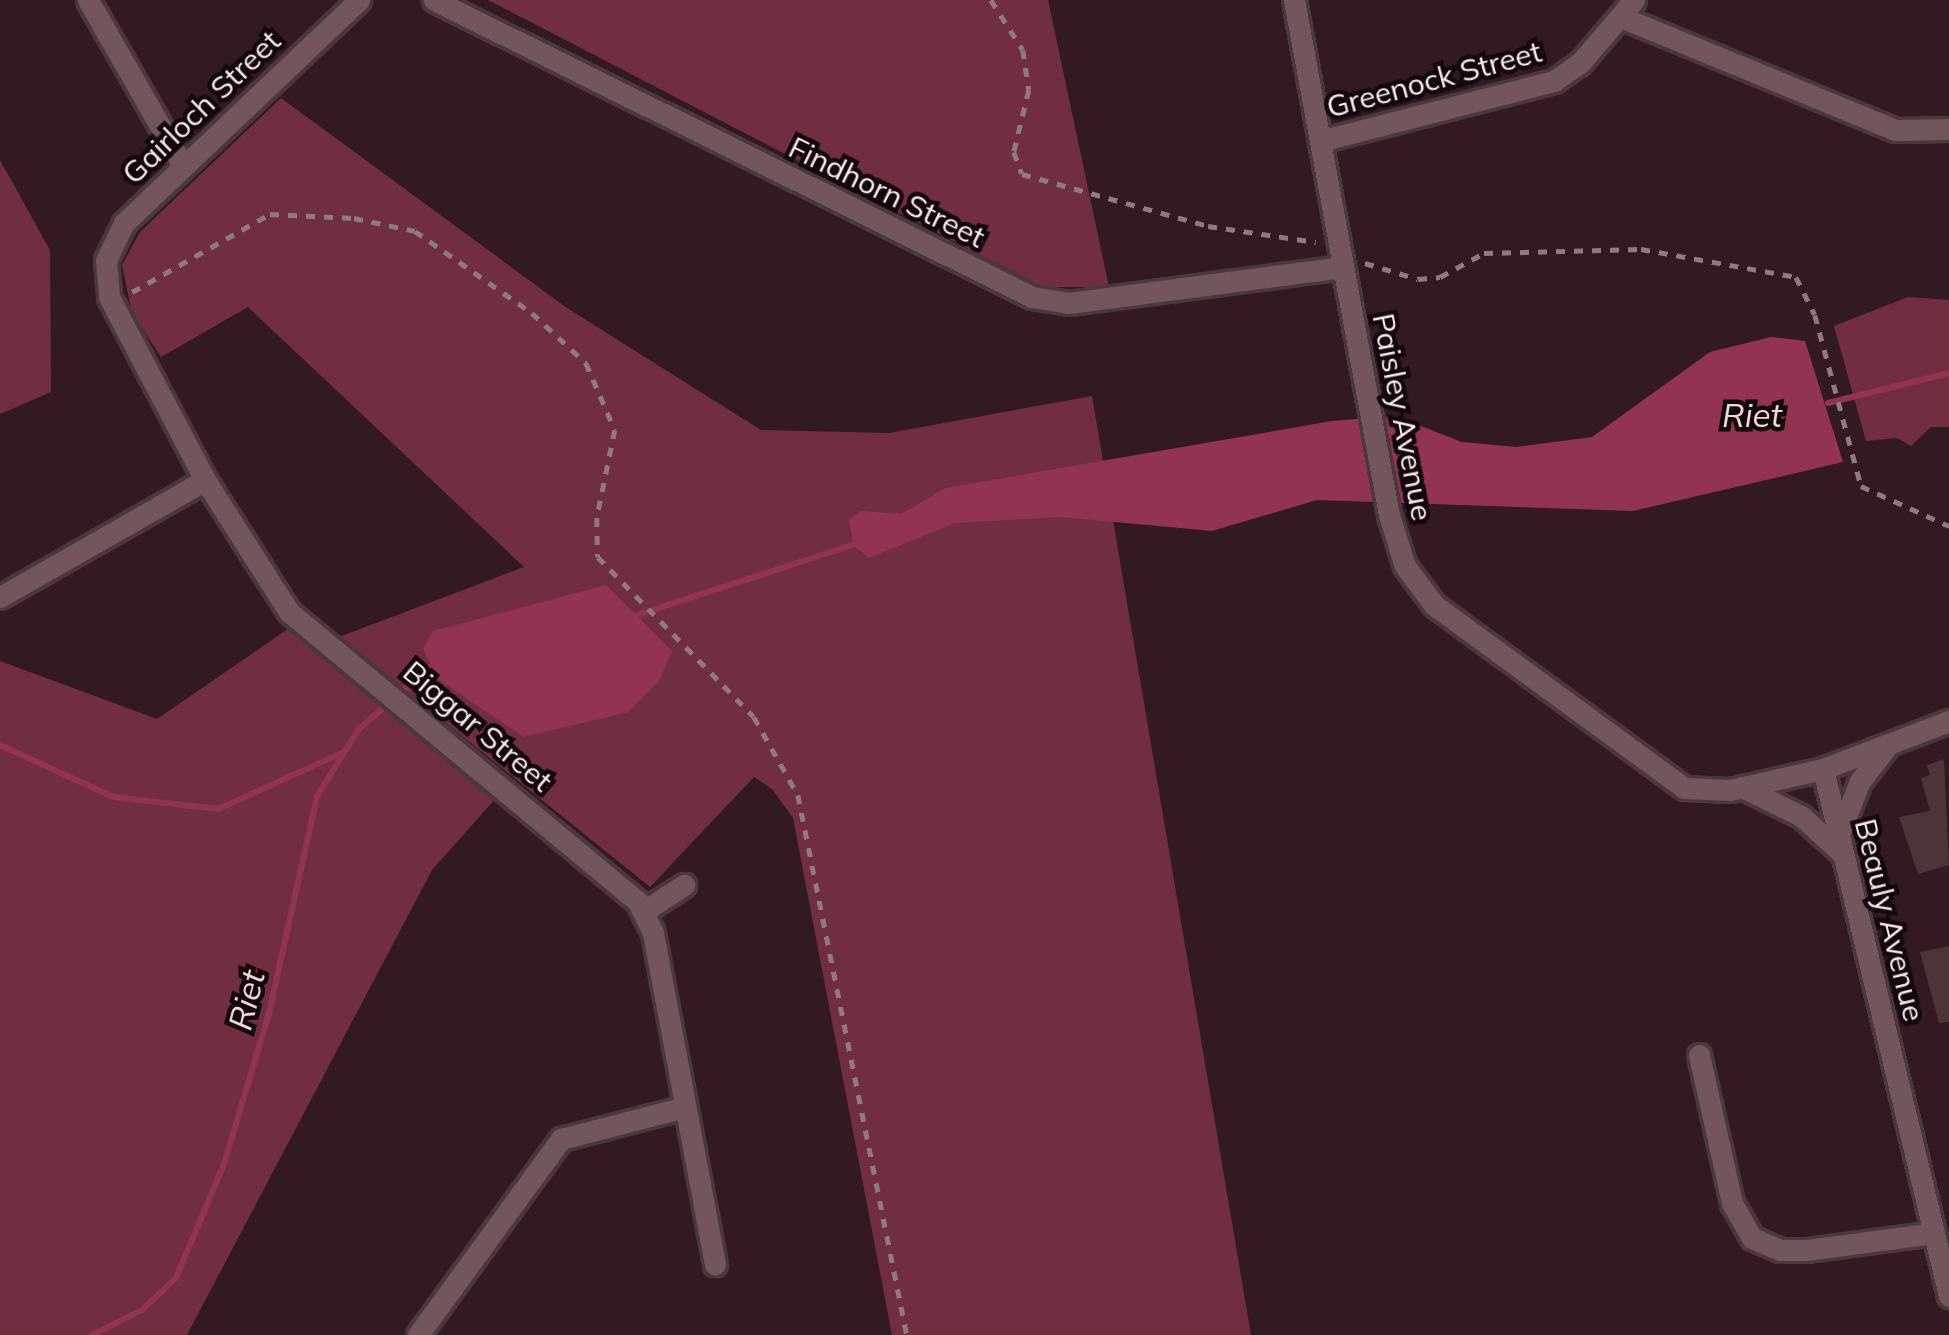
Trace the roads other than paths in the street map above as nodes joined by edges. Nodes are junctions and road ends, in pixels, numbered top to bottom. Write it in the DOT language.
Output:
graph roads {
  1 [pos="88,0"];
  2 [pos="359,0"];
  3 [pos="434,0"];
  4 [pos="1294,0"];
  5 [pos="1628,9"];
  6 [pos="1949,130"];
  7 [pos="1320,141"];
  8 [pos="183,166"];
  9 [pos="1341,259"];
  10 [pos="105,271"];
  11 [pos="205,480"];
  12 [pos="0,597"];
  13 [pos="1949,721"];
  14 [pos="1888,744"];
  15 [pos="1822,769"];
  16 [pos="1742,787"];
  17 [pos="1841,845"];
  18 [pos="684,885"];
  19 [pos="644,911"];
  20 [pos="1699,1055"];
  21 [pos="685,1107"];
  22 [pos="1934,1234"];
  23 [pos="715,1264"];
  24 [pos="1949,1296"];
  25 [pos="418,1335"];
  1 -- 8 [label="street"];
  2 -- 8 [label="street, Gairloch Street"];
  3 -- 9 [label="street, Findhorn Street"];
  4 -- 7 [label="street, Paisley Avenue"];
  5 -- 6 [label="street, Greenock Street"];
  5 -- 7 [label="street, Greenock Street"];
  7 -- 9 [label="street, Paisley Avenue"];
  8 -- 10 [label="street, Gairloch Street"];
  9 -- 16 [label="street, Paisley Avenue"];
  10 -- 11 [label="street, Biggar Street"];
  11 -- 12 [label="street"];
  11 -- 19 [label="street, Biggar Street"];
  13 -- 14 [label="street, Paisley Avenue"];
  14 -- 15 [label="street, Paisley Avenue"];
  14 -- 17 [label="street"];
  15 -- 16 [label="street, Paisley Avenue"];
  15 -- 17 [label="street, Beauly Avenue"];
  16 -- 17 [label="street"];
  17 -- 22 [label="street, Beauly Avenue"];
  18 -- 19 [label="street"];
  19 -- 21 [label="street"];
  20 -- 22 [label="street"];
  21 -- 23 [label="street"];
  21 -- 25 [label="street"];
  22 -- 24 [label="street, Beauly Avenue"];
}
